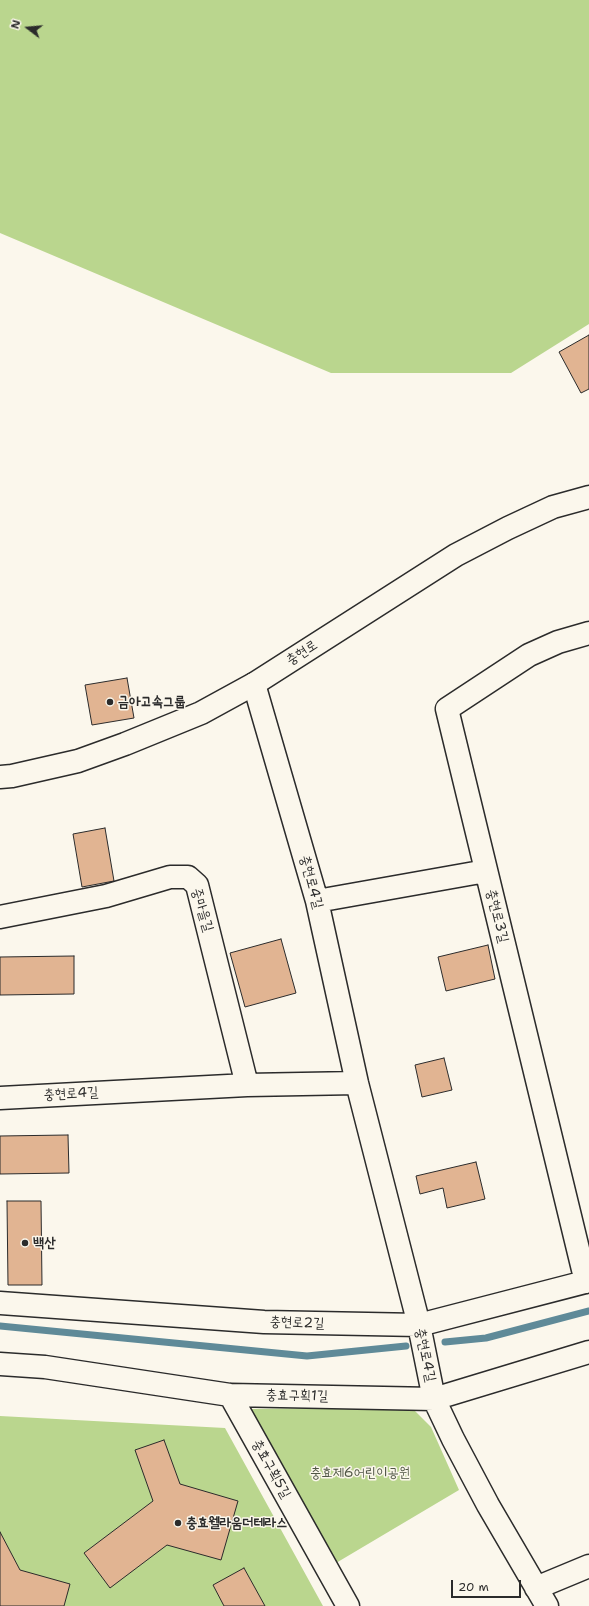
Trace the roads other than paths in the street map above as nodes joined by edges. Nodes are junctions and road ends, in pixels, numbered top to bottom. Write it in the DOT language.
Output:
graph roads {
  1 [pos="589,497"];
  2 [pos="589,633"];
  3 [pos="254,684"];
  4 [pos="0,777"];
  5 [pos="486,871"];
  6 [pos="317,901"];
  7 [pos="0,917"];
  8 [pos="357,1083"];
  9 [pos="247,1085"];
  10 [pos="0,1098"];
  11 [pos="587,1281"];
  12 [pos="0,1303"];
  13 [pos="419,1325"];
  14 [pos="589,1352"];
  15 [pos="0,1364"];
  16 [pos="230,1395"];
  17 [pos="434,1399"];
  18 [pos="589,1566"];
  19 [pos="542,1597"];
  20 [pos="348,1606"];
  1 -- 3 [label="street, 충현로"];
  2 -- 5 [label="street, 충현로3길"];
  3 -- 4 [label="street, 충현로"];
  3 -- 6 [label="street, 충현로4길"];
  5 -- 6 [label="street"];
  5 -- 11 [label="street, 충현로3길"];
  6 -- 8 [label="street, 충현로4길"];
  7 -- 9 [label="street, 중마을길"];
  8 -- 9 [label="street, 충현로4길"];
  8 -- 13 [label="street, 충현로4길"];
  9 -- 10 [label="street, 충현로4길"];
  11 -- 13 [label="street, 충현로2길"];
  12 -- 13 [label="street, 충현로2길"];
  13 -- 17 [label="street, 충현로4길"];
  14 -- 17 [label="street, 충효구획1길"];
  15 -- 16 [label="street, 충효구획1길"];
  16 -- 17 [label="street, 충효구획1길"];
  16 -- 20 [label="street, 충효구획5길"];
  17 -- 19 [label="street, 충현로4길"];
  18 -- 19 [label="street"];
}
